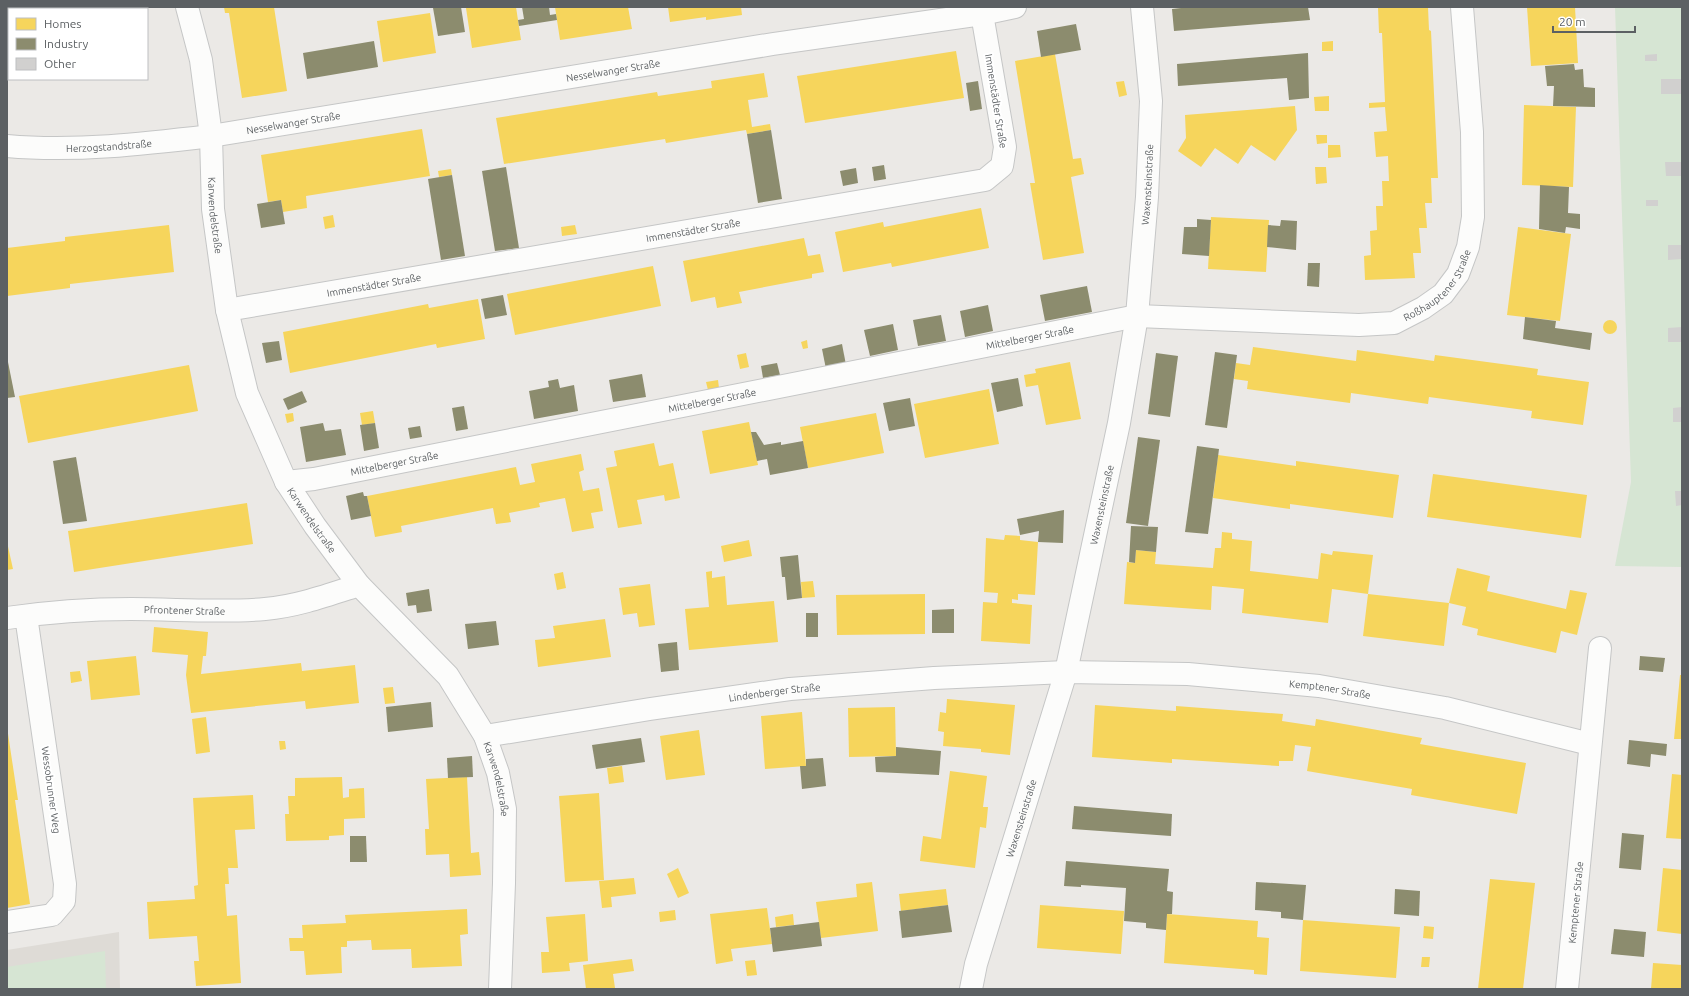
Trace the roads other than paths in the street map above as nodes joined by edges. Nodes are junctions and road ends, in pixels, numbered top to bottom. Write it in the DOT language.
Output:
graph roads {
  1 [pos="187,7"];
  2 [pos="1015,7"];
  3 [pos="1142,7"];
  4 [pos="1462,7"];
  5 [pos="982,14"];
  6 [pos="211,136"];
  7 [pos="7,146"];
  8 [pos="227,310"];
  9 [pos="1137,316"];
  10 [pos="286,482"];
  11 [pos="359,585"];
  12 [pos="17,617"];
  13 [pos="1600,648"];
  14 [pos="1066,672"];
  15 [pos="485,736"];
  16 [pos="1590,744"];
  17 [pos="7,922"];
  18 [pos="500,989"];
  19 [pos="971,989"];
  20 [pos="1567,989"];
  1 -- 6 [label="street, Karwendelstraße"];
  2 -- 5 [label="street, Nesselwanger Straße"];
  3 -- 9 [label="street, Waxensteinstraße"];
  4 -- 9 [label="street, Roßhauptener Straße"];
  5 -- 6 [label="street, Nesselwanger Straße"];
  5 -- 8 [label="street, Immenstädter Straße"];
  6 -- 7 [label="street, Herzogstandstraße"];
  6 -- 8 [label="street, Karwendelstraße"];
  8 -- 10 [label="street, Karwendelstraße"];
  9 -- 10 [label="street, Mittelberger Straße"];
  9 -- 14 [label="street, Waxensteinstraße"];
  10 -- 11 [label="street, Karwendelstraße"];
  11 -- 12 [label="street, Pfrontener Straße"];
  11 -- 15 [label="street, Karwendelstraße"];
  12 -- 17 [label="street, Wessobrunner Weg"];
  13 -- 16 [label="street, Kemptener Straße"];
  14 -- 15 [label="street, Lindenberger Straße"];
  14 -- 16 [label="street, Kemptener Straße"];
  14 -- 19 [label="street, Waxensteinstraße"];
  15 -- 18 [label="street, Karwendelstraße"];
  16 -- 20 [label="street, Kemptener Straße"];
}
